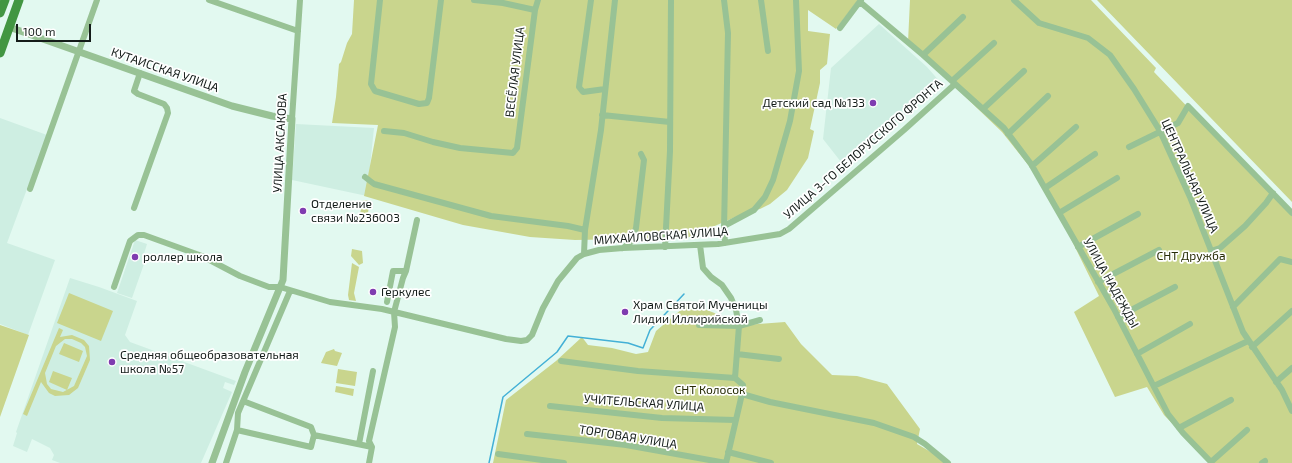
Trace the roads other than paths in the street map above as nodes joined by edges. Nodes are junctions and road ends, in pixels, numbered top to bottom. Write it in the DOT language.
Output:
graph roads {
  1 [pos="5,0"];
  2 [pos="19,0"];
  3 [pos="97,0"];
  4 [pos="209,0"];
  5 [pos="300,0"];
  6 [pos="380,0"];
  7 [pos="441,0"];
  8 [pos="474,0"];
  9 [pos="538,0"];
  10 [pos="591,0"];
  11 [pos="615,0"];
  12 [pos="671,0"];
  13 [pos="724,0"];
  14 [pos="761,0"];
  15 [pos="796,0"];
  16 [pos="1014,0"];
  17 [pos="860,1"];
  18 [pos="503,2"];
  19 [pos="535,10"];
  20 [pos="0,13"];
  21 [pos="963,17"];
  22 [pos="9,27"];
  23 [pos="840,28"];
  24 [pos="298,31"];
  25 [pos="994,44"];
  26 [pos="768,51"];
  27 [pos="79,52"];
  28 [pos="0,53"];
  29 [pos="923,55"];
  30 [pos="1024,71"];
  31 [pos="140,73"];
  32 [pos="954,83"];
  33 [pos="605,90"];
  34 [pos="1048,96"];
  35 [pos="983,109"];
  36 [pos="602,115"];
  37 [pos="292,119"];
  38 [pos="670,122"];
  39 [pos="1076,127"];
  40 [pos="384,131"];
  41 [pos="1160,131"];
  42 [pos="1008,134"];
  43 [pos="1129,147"];
  44 [pos="641,154"];
  45 [pos="1095,154"];
  46 [pos="1032,166"];
  47 [pos="365,177"];
  48 [pos="1117,178"];
  49 [pos="1044,188"];
  50 [pos="30,189"];
  51 [pos="1273,193"];
  52 [pos="134,208"];
  53 [pos="1292,212"];
  54 [pos="1059,213"];
  55 [pos="1138,214"];
  56 [pos="417,220"];
  57 [pos="724,226"];
  58 [pos="585,230"];
  59 [pos="763,237"];
  60 [pos="725,243"];
  61 [pos="700,245"];
  62 [pos="665,247"];
  63 [pos="1078,247"];
  64 [pos="623,248"];
  65 [pos="1158,250"];
  66 [pos="1211,251"];
  67 [pos="584,254"];
  68 [pos="1292,262"];
  69 [pos="406,271"];
  70 [pos="1098,282"];
  71 [pos="280,287"];
  72 [pos="1175,287"];
  73 [pos="114,288"];
  74 [pos="290,291"];
  75 [pos="387,302"];
  76 [pos="1233,307"];
  77 [pos="1292,311"];
  78 [pos="394,312"];
  79 [pos="1118,317"];
  80 [pos="760,320"];
  81 [pos="1190,324"];
  82 [pos="699,325"];
  83 [pos="739,326"];
  84 [pos="1248,341"];
  85 [pos="1252,347"];
  86 [pos="737,354"];
  87 [pos="1137,354"];
  88 [pos="779,359"];
  89 [pos="561,361"];
  90 [pos="1292,368"];
  91 [pos="373,371"];
  92 [pos="735,378"];
  93 [pos="1276,382"];
  94 [pos="1154,386"];
  95 [pos="742,394"];
  96 [pos="1231,400"];
  97 [pos="243,401"];
  98 [pos="550,406"];
  99 [pos="1292,411"];
  100 [pos="735,420"];
  101 [pos="1179,428"];
  102 [pos="237,430"];
  103 [pos="1247,430"];
  104 [pos="527,434"];
  105 [pos="314,435"];
  106 [pos="359,444"];
  107 [pos="372,447"];
  108 [pos="728,452"];
  109 [pos="498,454"];
  110 [pos="1212,462"];
  111 [pos="212,463"];
  112 [pos="226,463"];
  113 [pos="369,463"];
  114 [pos="564,463"];
  115 [pos="726,463"];
  116 [pos="771,463"];
  117 [pos="948,463"];
  1 -- 20 [label="main road"];
  2 -- 22 [label="main road"];
  3 -- 27 [label="street"];
  4 -- 24 [label="street"];
  5 -- 24 [label="street, УЛИЦА АКСАКОВА"];
  6 -- 7 [label="street"];
  8 -- 18 [label="street"];
  9 -- 19 [label="street, ВЕСЁЛАЯ УЛИЦА"];
  10 -- 33 [label="street"];
  11 -- 33 [label="street"];
  12 -- 38 [label="street"];
  13 -- 57 [label="street"];
  14 -- 26 [label="street"];
  15 -- 57 [label="street"];
  16 -- 41 [label="street, ЦЕНТРАЛЬНАЯ УЛИЦА"];
  17 -- 23 [label="street"];
  17 -- 29 [label="street, УЛИЦА НАДЕЖДЫ"];
  18 -- 19 [label="street"];
  19 -- 40 [label="street, ВЕСЁЛАЯ УЛИЦА"];
  21 -- 29 [label="street"];
  22 -- 27 [label="street, КУТАИССКАЯ УЛИЦА"];
  22 -- 28 [label="main road"];
  24 -- 37 [label="street, УЛИЦА АКСАКОВА"];
  25 -- 32 [label="street, УЛИЦА 3-ГО БЕЛОРУССКОГО ФРОНТА"];
  27 -- 31 [label="street, КУТАИССКАЯ УЛИЦА"];
  27 -- 50 [label="street"];
  29 -- 32 [label="street, УЛИЦА НАДЕЖДЫ"];
  30 -- 35 [label="street"];
  31 -- 37 [label="street, КУТАИССКАЯ УЛИЦА"];
  31 -- 52 [label="street"];
  32 -- 35 [label="street, УЛИЦА НАДЕЖДЫ"];
  32 -- 59 [label="street, УЛИЦА 3-ГО БЕЛОРУССКОГО ФРОНТА"];
  33 -- 36 [label="street"];
  34 -- 42 [label="street"];
  35 -- 42 [label="street, УЛИЦА НАДЕЖДЫ"];
  36 -- 38 [label="street"];
  36 -- 58 [label="street"];
  37 -- 71 [label="street, УЛИЦА АКСАКОВА"];
  38 -- 62 [label="street"];
  39 -- 46 [label="street"];
  41 -- 43 [label="street"];
  41 -- 51 [label="street"];
  41 -- 66 [label="street, ЦЕНТРАЛЬНАЯ УЛИЦА"];
  42 -- 46 [label="street, УЛИЦА НАДЕЖДЫ"];
  44 -- 64 [label="street"];
  45 -- 49 [label="street"];
  46 -- 49 [label="street, УЛИЦА НАДЕЖДЫ"];
  47 -- 58 [label="street"];
  48 -- 54 [label="street"];
  49 -- 54 [label="street, УЛИЦА НАДЕЖДЫ"];
  51 -- 53 [label="street"];
  51 -- 66 [label="street"];
  54 -- 63 [label="street, УЛИЦА НАДЕЖДЫ"];
  55 -- 63 [label="street"];
  56 -- 69 [label="street"];
  57 -- 60 [label="street"];
  58 -- 67 [label="street"];
  59 -- 60 [label="street, МИХАЙЛОВСКАЯ УЛИЦА"];
  60 -- 61 [label="street, МИХАЙЛОВСКАЯ УЛИЦА"];
  61 -- 62 [label="street, МИХАЙЛОВСКАЯ УЛИЦА"];
  61 -- 83 [label="street"];
  62 -- 64 [label="street, МИХАЙЛОВСКАЯ УЛИЦА"];
  63 -- 70 [label="street, УЛИЦА НАДЕЖДЫ"];
  64 -- 67 [label="street, МИХАЙЛОВСКАЯ УЛИЦА"];
  65 -- 70 [label="street"];
  66 -- 76 [label="street, ЦЕНТРАЛЬНАЯ УЛИЦА"];
  67 -- 78 [label="street"];
  68 -- 76 [label="street"];
  69 -- 75 [label="street"];
  69 -- 78 [label="street"];
  70 -- 79 [label="street, УЛИЦА НАДЕЖДЫ"];
  71 -- 73 [label="street"];
  71 -- 74 [label="street"];
  71 -- 111 [label="street, УЛИЦА АКСАКОВА"];
  72 -- 79 [label="street"];
  74 -- 78 [label="street"];
  74 -- 97 [label="street"];
  76 -- 84 [label="street, ЦЕНТРАЛЬНАЯ УЛИЦА"];
  77 -- 85 [label="street"];
  78 -- 107 [label="street"];
  79 -- 87 [label="street, УЛИЦА НАДЕЖДЫ"];
  80 -- 83 [label="street"];
  81 -- 87 [label="street"];
  82 -- 83 [label="street"];
  83 -- 86 [label="street"];
  84 -- 85 [label="street, ЦЕНТРАЛЬНАЯ УЛИЦА"];
  84 -- 94 [label="street"];
  85 -- 93 [label="street, ЦЕНТРАЛЬНАЯ УЛИЦА"];
  86 -- 88 [label="street"];
  86 -- 92 [label="street"];
  87 -- 94 [label="street, УЛИЦА НАДЕЖДЫ"];
  89 -- 92 [label="street"];
  90 -- 93 [label="street"];
  91 -- 106 [label="street"];
  92 -- 95 [label="street"];
  93 -- 99 [label="street, ЦЕНТРАЛЬНАЯ УЛИЦА"];
  94 -- 101 [label="street, УЛИЦА НАДЕЖДЫ"];
  95 -- 100 [label="street"];
  95 -- 117 [label="street"];
  96 -- 101 [label="street"];
  97 -- 102 [label="street"];
  97 -- 105 [label="street"];
  98 -- 100 [label="street, УЧИТЕЛЬСКАЯ УЛИЦА"];
  100 -- 108 [label="street"];
  101 -- 110 [label="street, УЛИЦА НАДЕЖДЫ"];
  102 -- 105 [label="street"];
  102 -- 112 [label="street"];
  103 -- 110 [label="street, УЛИЦА НАДЕЖДЫ"];
  104 -- 115 [label="street, ТОРГОВАЯ УЛИЦА"];
  105 -- 106 [label="street"];
  106 -- 107 [label="street"];
  107 -- 113 [label="street"];
  108 -- 115 [label="street"];
  108 -- 116 [label="street"];
  109 -- 114 [label="street"];
}
